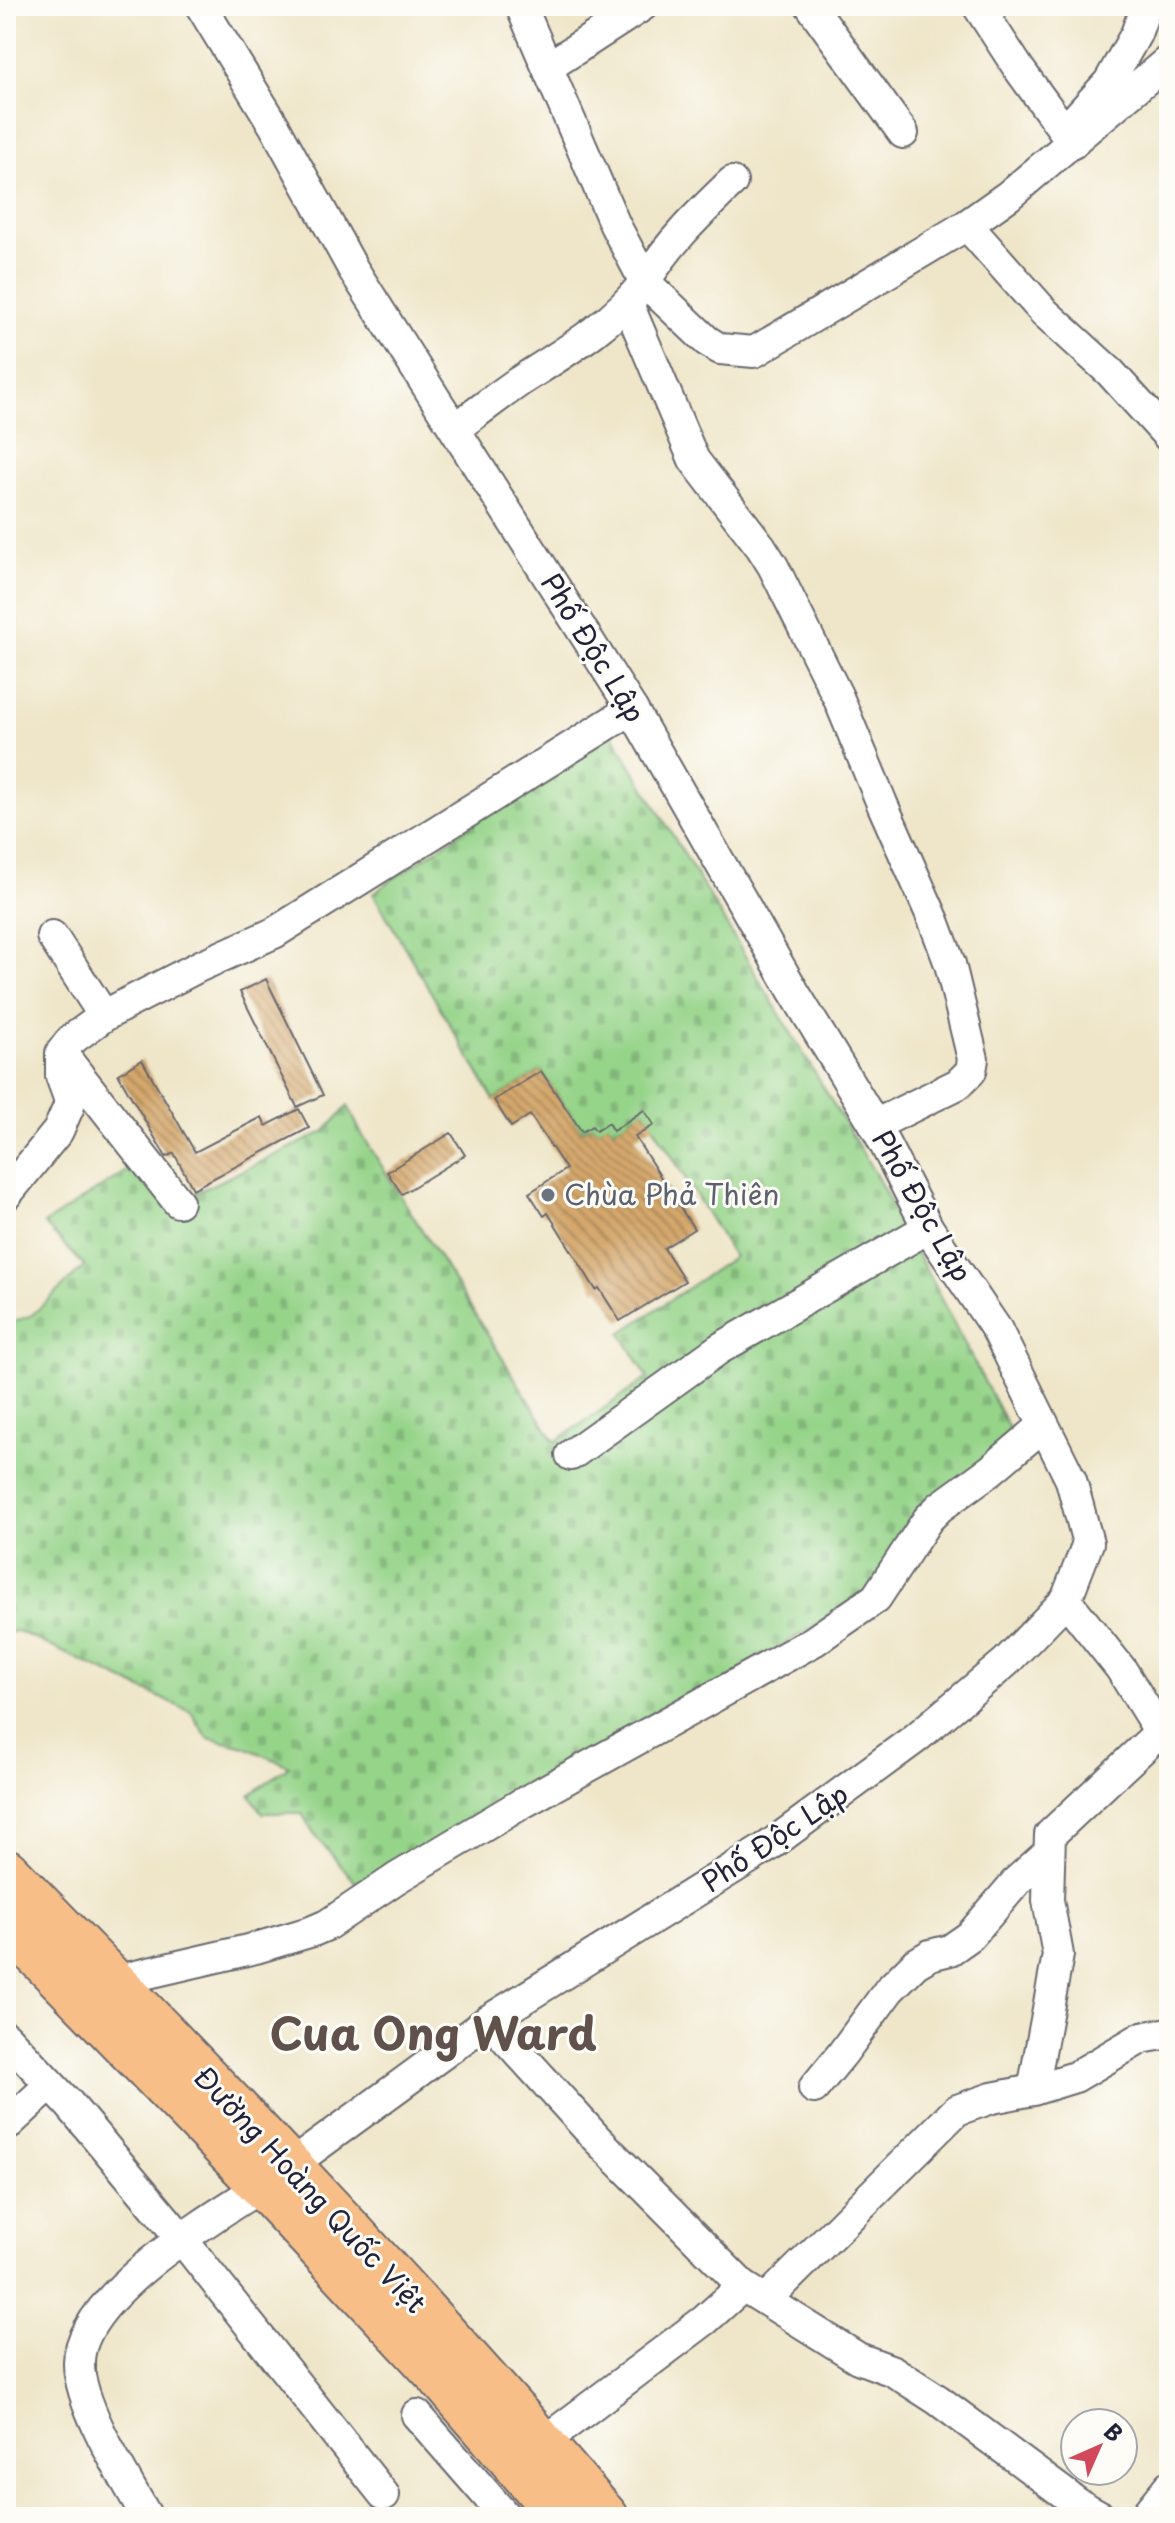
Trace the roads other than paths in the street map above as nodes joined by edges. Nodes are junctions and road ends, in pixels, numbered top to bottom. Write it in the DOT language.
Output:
graph roads {
  1 [pos="201,6"];
  2 [pos="521,6"];
  3 [pos="642,6"];
  4 [pos="811,6"];
  5 [pos="978,6"];
  6 [pos="1146,6"];
  7 [pos="1169,60"];
  8 [pos="548,67"];
  9 [pos="903,133"];
  10 [pos="1069,137"];
  11 [pos="732,182"];
  12 [pos="967,225"];
  13 [pos="627,303"];
  14 [pos="455,428"];
  15 [pos="1169,437"];
  16 [pos="632,709"];
  17 [pos="52,936"];
  18 [pos="104,1016"];
  19 [pos="61,1053"];
  20 [pos="875,1125"];
  21 [pos="6,1195"];
  22 [pos="178,1202"];
  23 [pos="928,1228"];
  24 [pos="1043,1426"];
  25 [pos="571,1455"];
  26 [pos="1066,1600"];
  27 [pos="1164,1737"];
  28 [pos="1048,1853"];
  29 [pos="6,1871"];
  30 [pos="6,1923"];
  31 [pos="114,1981"];
  32 [pos="489,2020"];
  33 [pos="1169,2033"];
  34 [pos="6,2037"];
  35 [pos="50,2085"];
  36 [pos="814,2088"];
  37 [pos="1033,2090"];
  38 [pos="6,2126"];
  39 [pos="277,2176"];
  40 [pos="181,2238"];
  41 [pos="754,2293"];
  42 [pos="417,2415"];
  43 [pos="542,2443"];
  44 [pos="1169,2486"];
  45 [pos="384,2495"];
  46 [pos="147,2517"];
  47 [pos="506,2517"];
  48 [pos="561,2517"];
  49 [pos="606,2517"];
  50 [pos="1102,2517"];
  51 [pos="1144,2517"];
  1 -- 14 [label="street, Phố Độc Lập"];
  2 -- 8 [label="street"];
  3 -- 8 [label="street"];
  4 -- 9 [label="street"];
  5 -- 10 [label="street"];
  6 -- 10 [label="street"];
  7 -- 10 [label="street"];
  8 -- 13 [label="street"];
  10 -- 12 [label="street"];
  11 -- 13 [label="street"];
  12 -- 13 [label="street"];
  12 -- 15 [label="street"];
  13 -- 14 [label="street"];
  13 -- 20 [label="street"];
  14 -- 16 [label="street, Phố Độc Lập"];
  16 -- 18 [label="street"];
  16 -- 20 [label="street, Phố Độc Lập"];
  17 -- 18 [label="street"];
  18 -- 19 [label="street"];
  19 -- 21 [label="street"];
  19 -- 22 [label="street"];
  20 -- 23 [label="street, Phố Độc Lập"];
  23 -- 24 [label="street, Phố Độc Lập"];
  23 -- 25 [label="street"];
  24 -- 26 [label="street, Phố Độc Lập"];
  24 -- 31 [label="street"];
  26 -- 27 [label="street"];
  26 -- 32 [label="street, Phố Độc Lập"];
  27 -- 28 [label="street"];
  28 -- 36 [label="street"];
  28 -- 37 [label="street"];
  29 -- 31 [label="highway, Đường Hoàng Quốc Việt"];
  30 -- 39 [label="highway, Đường Hoàng Quốc Việt"];
  31 -- 39 [label="highway, Đường Hoàng Quốc Việt"];
  32 -- 39 [label="street, Phố Độc Lập"];
  32 -- 41 [label="street"];
  33 -- 37 [label="street"];
  34 -- 35 [label="street"];
  35 -- 38 [label="street"];
  35 -- 40 [label="street"];
  37 -- 41 [label="street"];
  39 -- 40 [label="street, Phố Độc Lập"];
  39 -- 43 [label="highway, Đường Hoàng Quốc Việt"];
  39 -- 48 [label="highway, Đường Hoàng Quốc Việt"];
  40 -- 45 [label="street"];
  40 -- 46 [label="street, Phố Độc Lập"];
  41 -- 43 [label="street"];
  41 -- 50 [label="street"];
  42 -- 47 [label="street"];
  43 -- 49 [label="highway, Đường Hoàng Quốc Việt"];
  44 -- 51 [label="street"];
}
